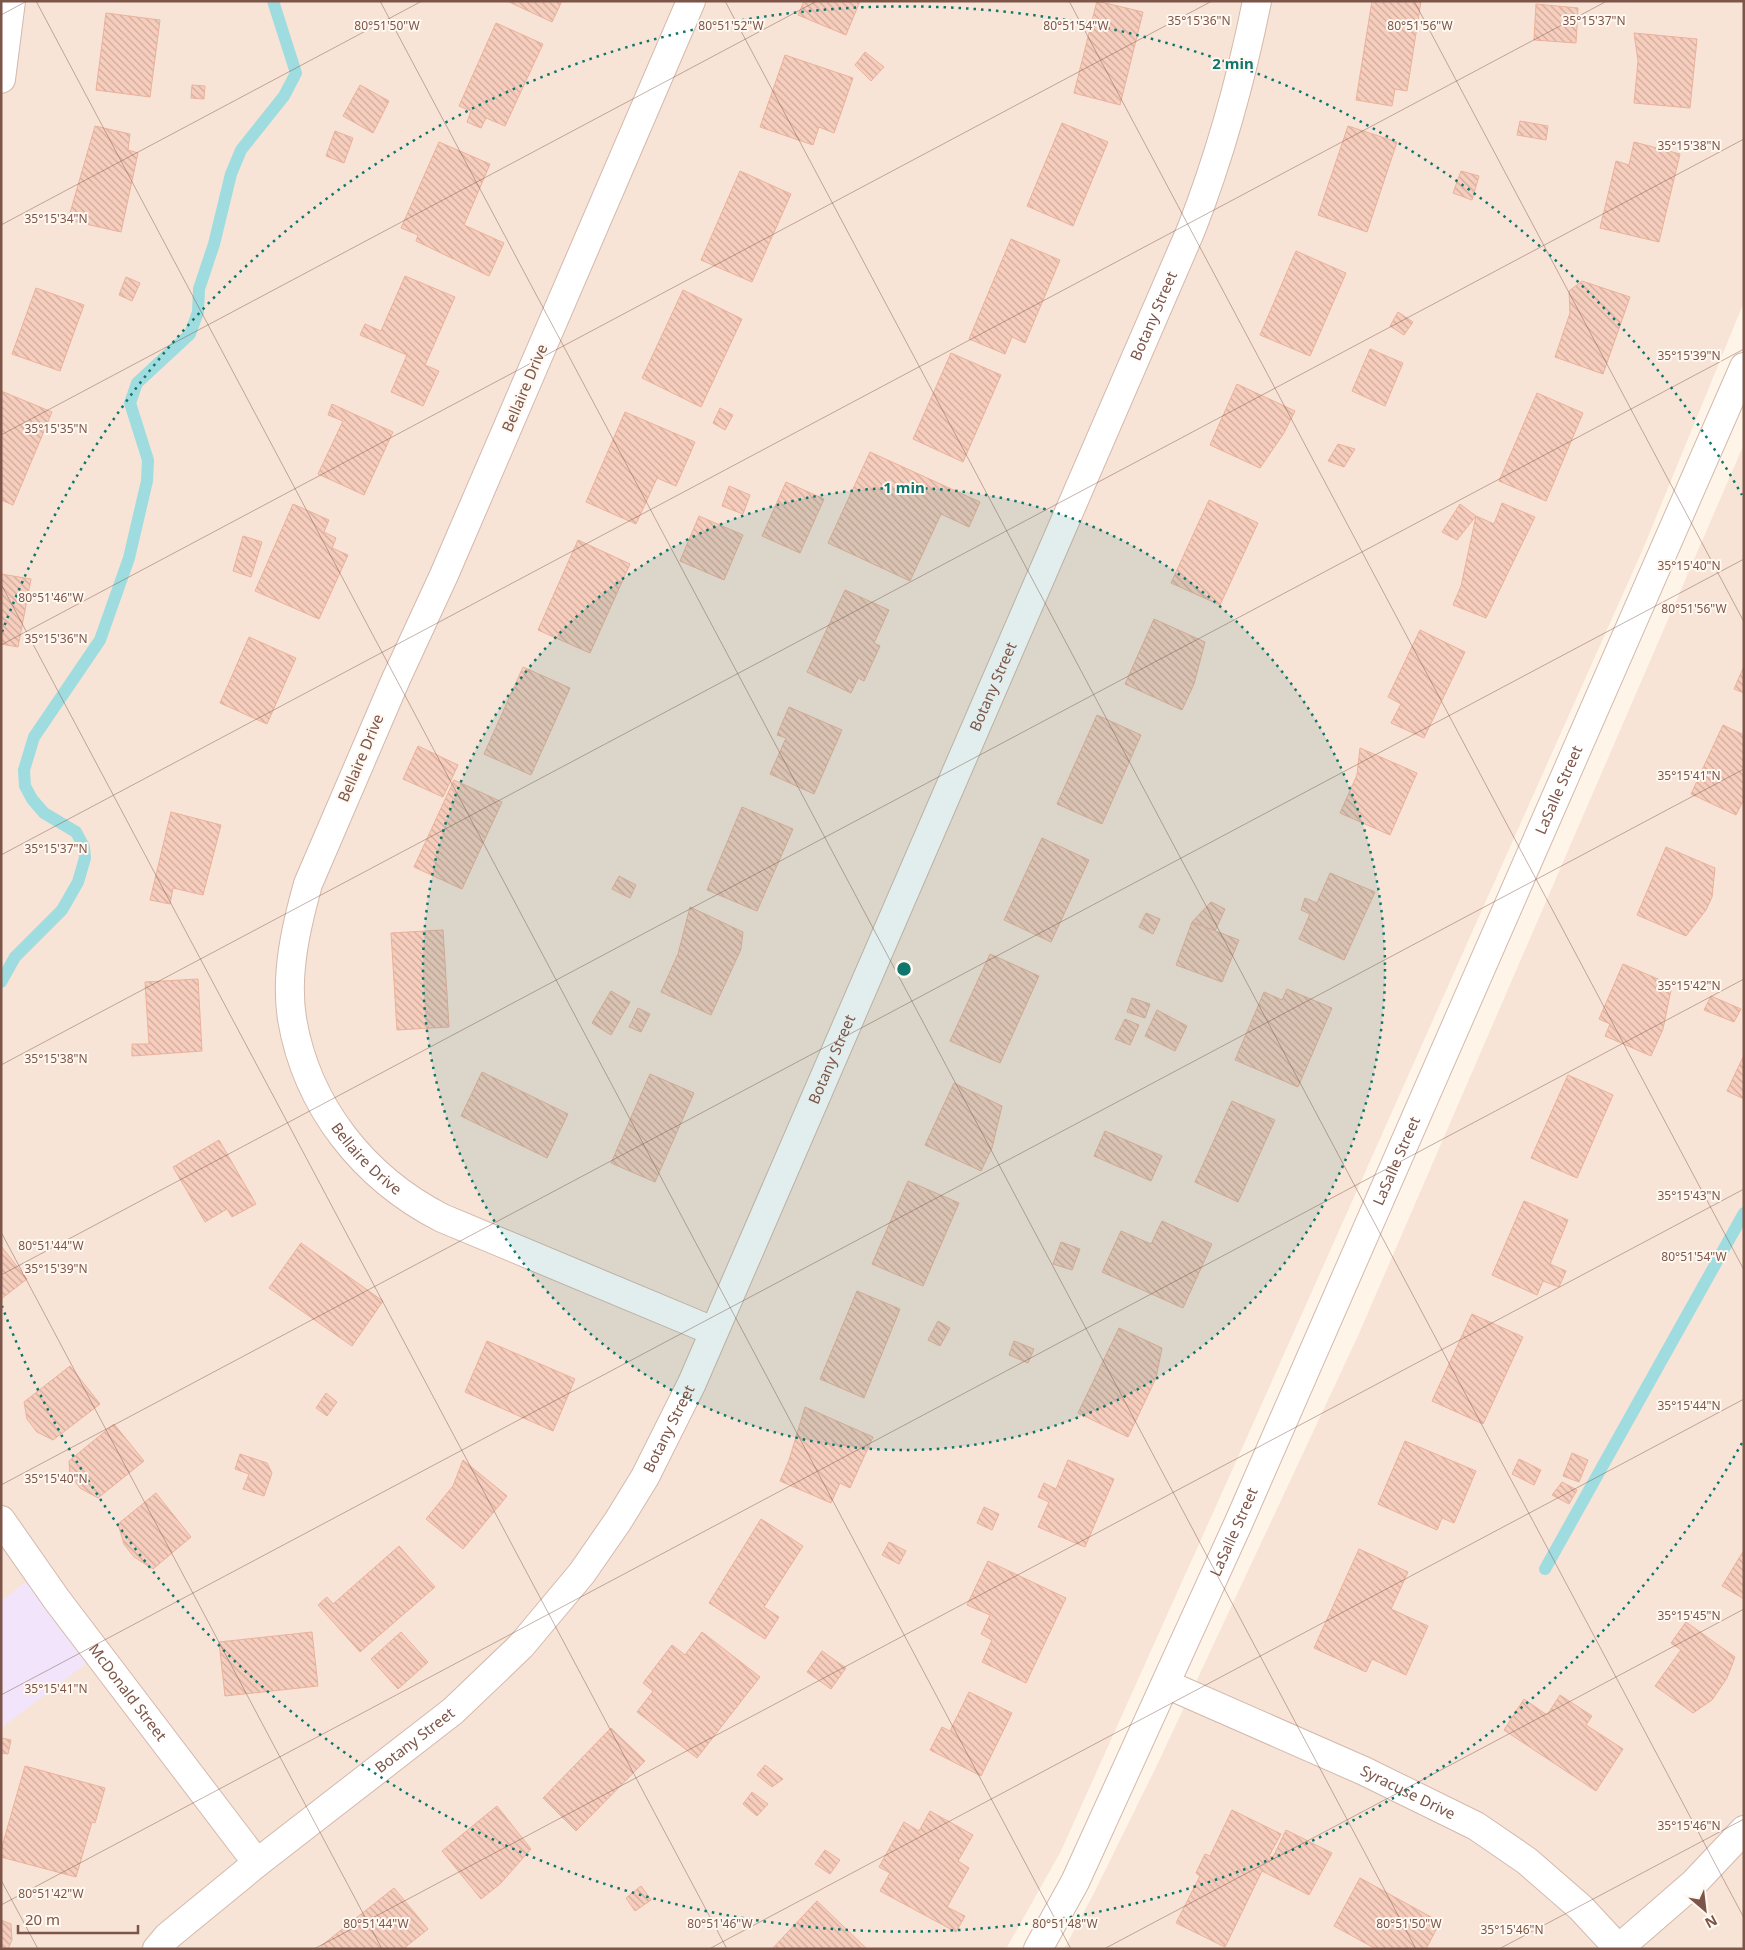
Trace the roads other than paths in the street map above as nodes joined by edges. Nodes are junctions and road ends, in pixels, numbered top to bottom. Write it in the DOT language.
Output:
graph roads {
  1 [pos="11,1"];
  2 [pos="691,1"];
  3 [pos="1257,1"];
  4 [pos="1,79"];
  5 [pos="1744,367"];
  6 [pos="713,1331"];
  7 [pos="1,1520"];
  8 [pos="1166,1684"];
  9 [pos="1744,1830"];
  10 [pos="257,1863"];
  11 [pos="1619,1948"];
  12 [pos="157,1949"];
  13 [pos="1038,1949"];
  1 -- 4 [label="street"];
  2 -- 6 [label="street, Bellaire Drive"];
  3 -- 6 [label="street, Botany Street"];
  5 -- 8 [label="street, LaSalle Street"];
  6 -- 10 [label="street, Botany Street"];
  7 -- 10 [label="street, McDonald Street"];
  8 -- 11 [label="street, Syracuse Drive"];
  8 -- 13 [label="street, LaSalle Street"];
  9 -- 11 [label="street"];
  10 -- 12 [label="street, Botany Street"];
}
